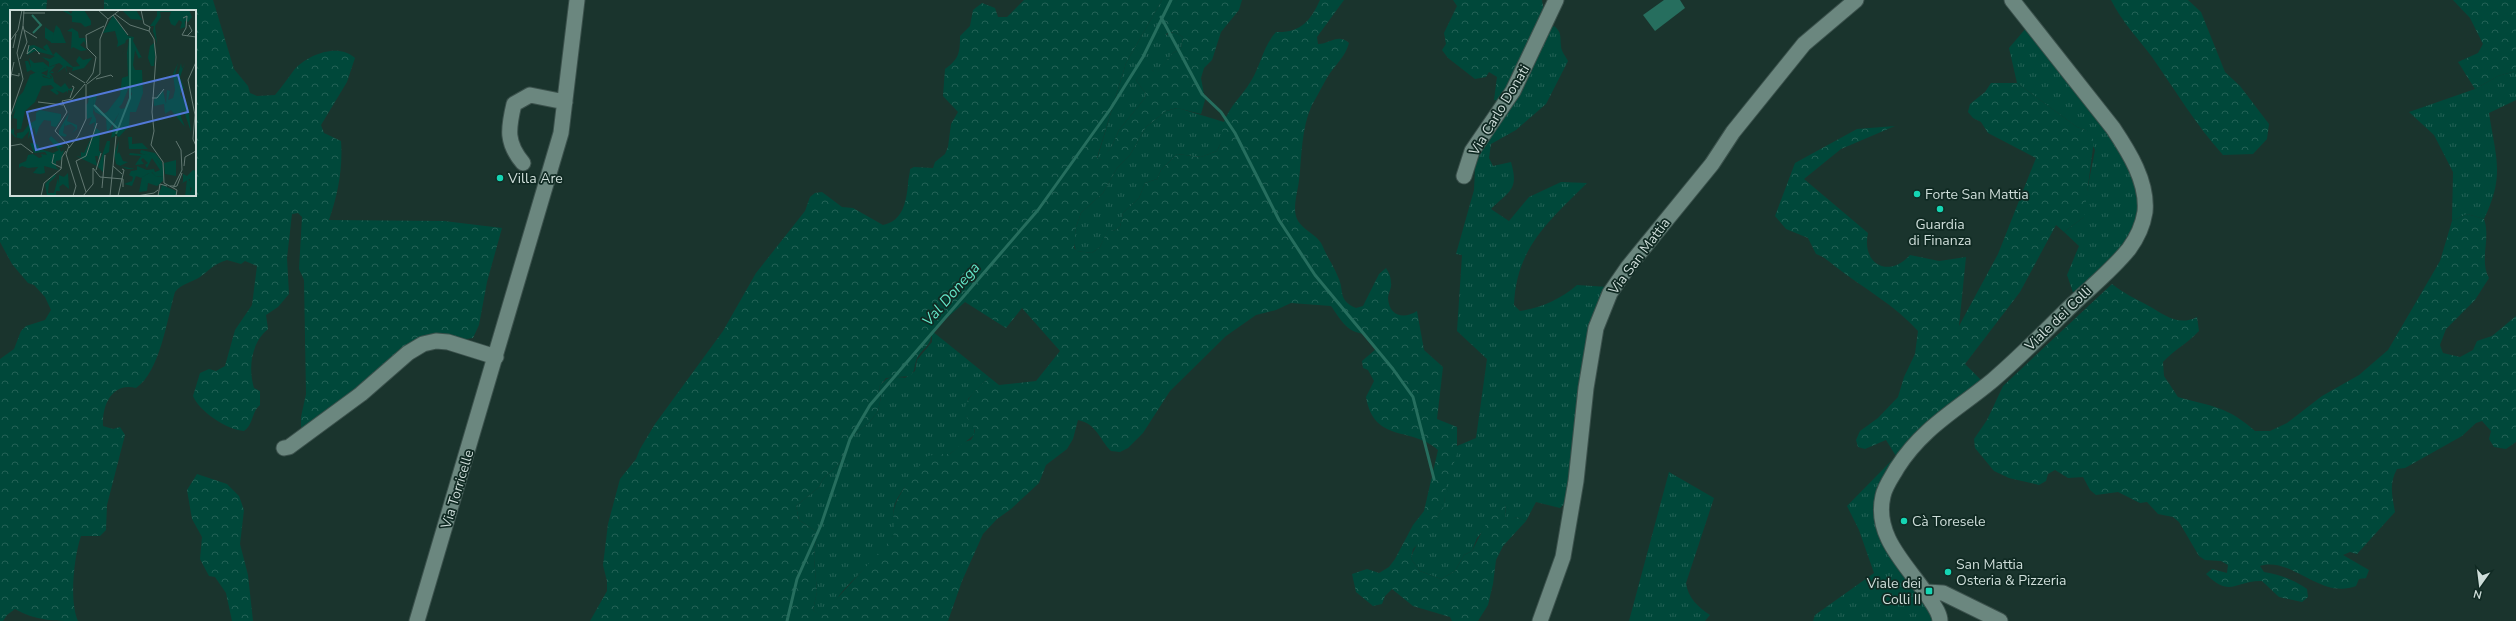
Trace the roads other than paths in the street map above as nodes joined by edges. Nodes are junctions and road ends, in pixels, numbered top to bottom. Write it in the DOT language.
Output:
graph roads {
  1 [pos="577,0"];
  2 [pos="1556,0"];
  3 [pos="1856,0"];
  4 [pos="2012,0"];
  5 [pos="565,102"];
  6 [pos="523,164"];
  7 [pos="1464,176"];
  8 [pos="496,357"];
  9 [pos="284,448"];
  10 [pos="1926,592"];
  11 [pos="417,621"];
  12 [pos="1540,621"];
  13 [pos="1940,621"];
  14 [pos="2000,621"];
  1 -- 5 [label="street, Via Torricelle"];
  2 -- 7 [label="street, Via Carlo Donati"];
  3 -- 12 [label="street, Via San Mattia"];
  4 -- 10 [label="street, Viale dei Colli"];
  5 -- 6 [label="street"];
  5 -- 8 [label="street, Via Torricelle"];
  8 -- 9 [label="street"];
  8 -- 11 [label="street, Via Torricelle"];
  10 -- 13 [label="street, Viale dei Colli"];
  10 -- 14 [label="street"];
}
